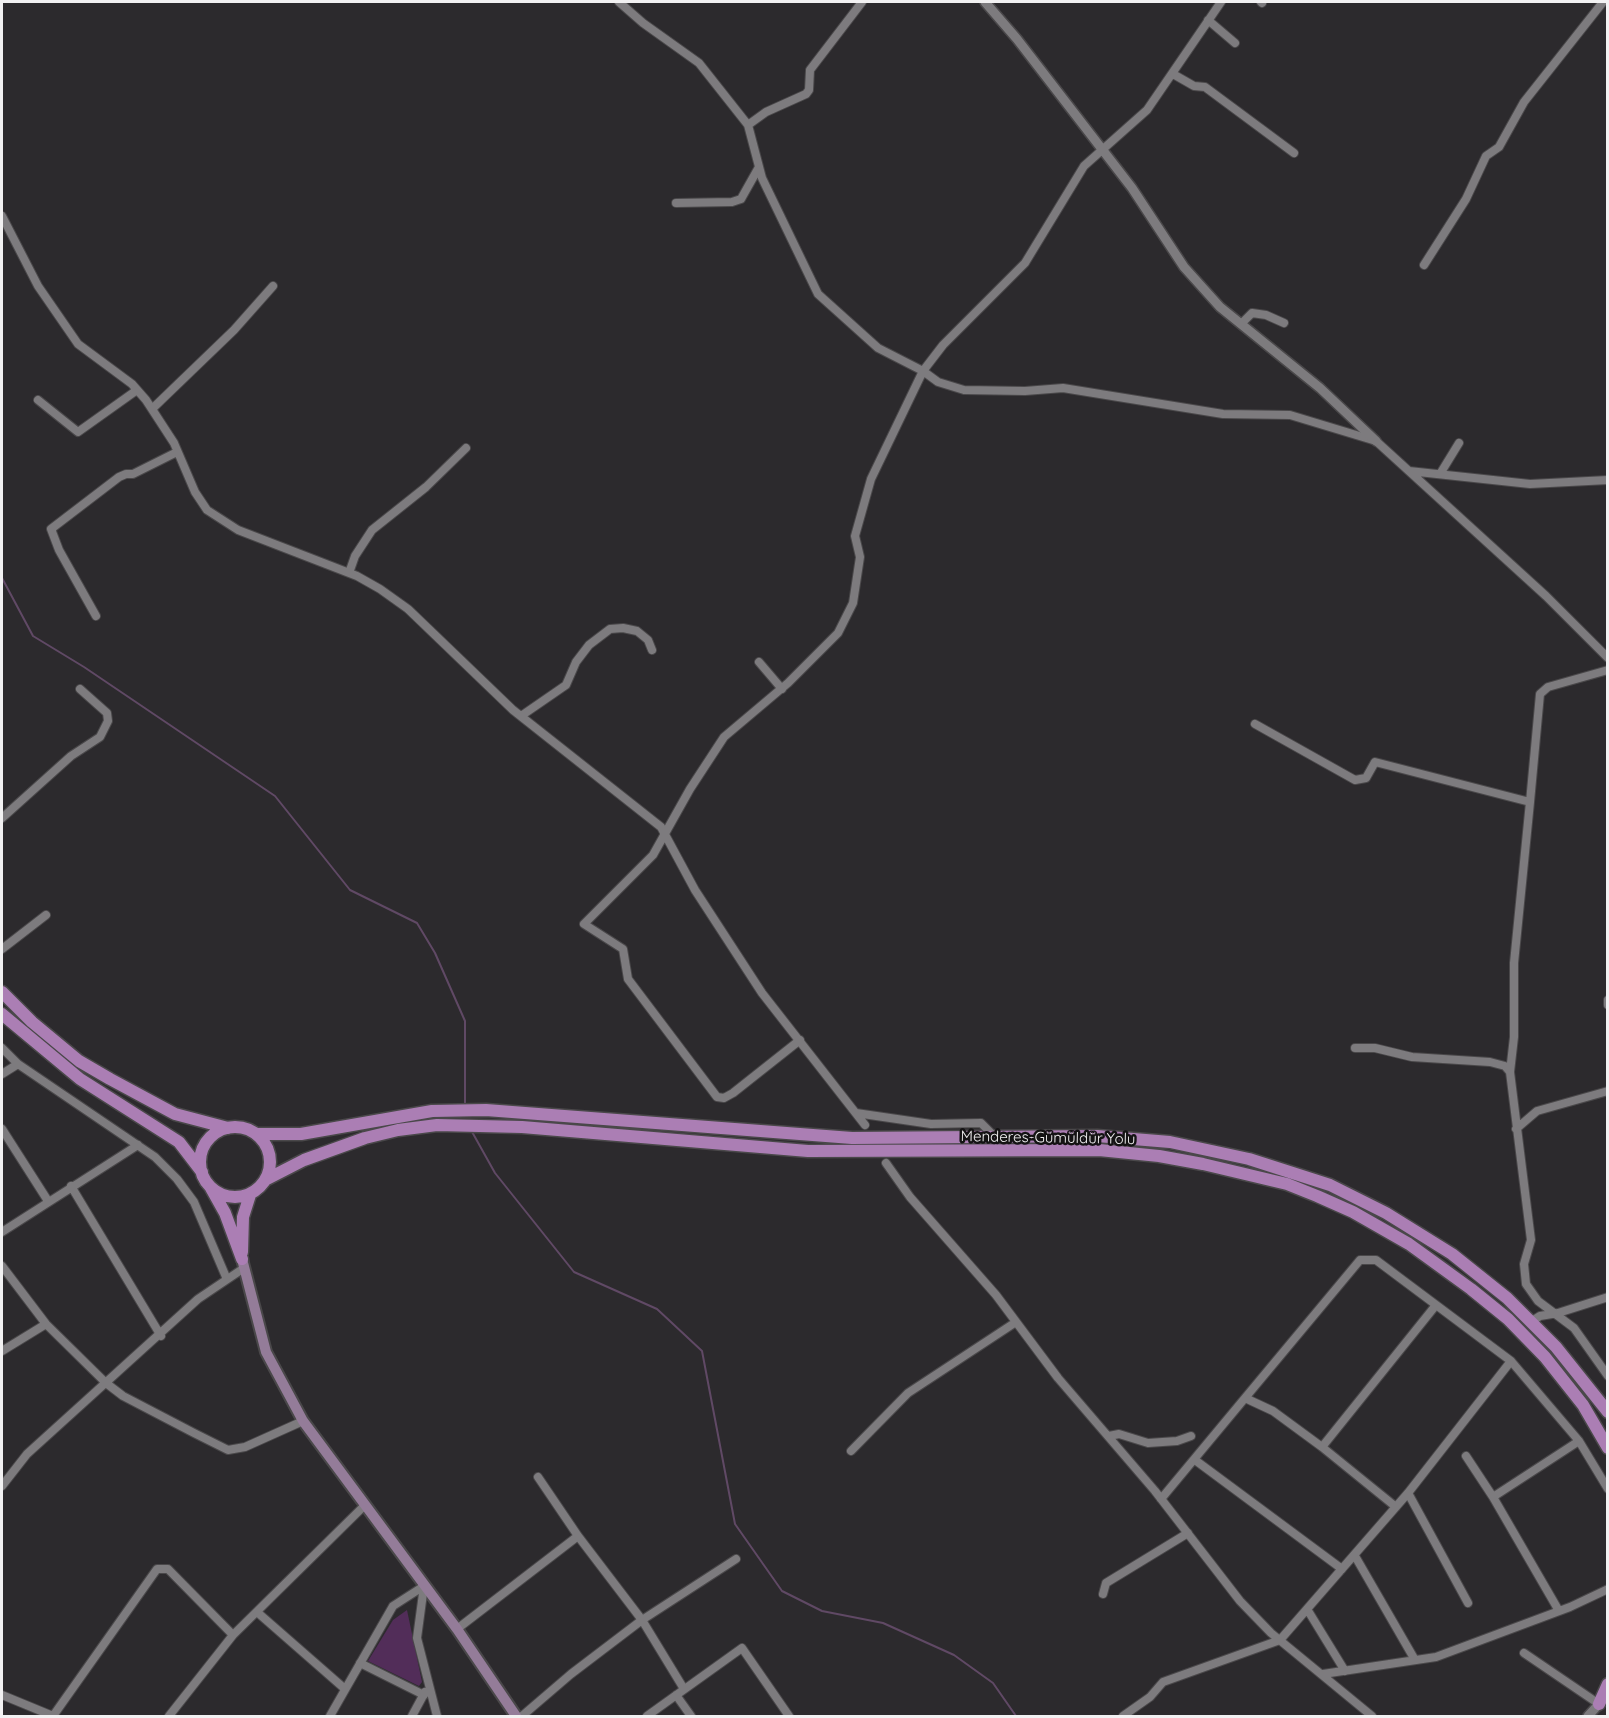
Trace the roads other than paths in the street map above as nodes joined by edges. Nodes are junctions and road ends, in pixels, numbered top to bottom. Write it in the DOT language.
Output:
graph roads {
  1 [pos="620,2"];
  2 [pos="862,2"];
  3 [pos="985,2"];
  4 [pos="1221,2"];
  5 [pos="1603,2"];
  6 [pos="1208,20"];
  7 [pos="1234,43"];
  8 [pos="1173,74"];
  9 [pos="748,125"];
  10 [pos="1102,149"];
  11 [pos="1294,153"];
  12 [pos="759,167"];
  13 [pos="676,203"];
  14 [pos="2,216"];
  15 [pos="1424,265"];
  16 [pos="273,286"];
  17 [pos="1284,323"];
  18 [pos="1241,324"];
  19 [pos="923,370"];
  20 [pos="138,390"];
  21 [pos="38,400"];
  22 [pos="152,409"];
  23 [pos="1376,441"];
  24 [pos="1459,443"];
  25 [pos="466,448"];
  26 [pos="177,452"];
  27 [pos="1409,471"];
  28 [pos="1440,474"];
  29 [pos="1608,480"];
  30 [pos="349,573"];
  31 [pos="96,616"];
  32 [pos="652,650"];
  33 [pos="1608,658"];
  34 [pos="759,662"];
  35 [pos="1608,670"];
  36 [pos="80,689"];
  37 [pos="782,689"];
  38 [pos="521,716"];
  39 [pos="1255,724"];
  40 [pos="1530,802"];
  41 [pos="2,818"];
  42 [pos="666,835"];
  43 [pos="46,915"];
  44 [pos="2,949"];
  45 [pos="2,992"];
  46 [pos="1608,1000"];
  47 [pos="1608,1005"];
  48 [pos="2,1014"];
  49 [pos="800,1040"];
  50 [pos="2,1048"];
  51 [pos="1355,1048"];
  52 [pos="18,1064"];
  53 [pos="1510,1072"];
  54 [pos="2,1074"];
  55 [pos="1608,1091"];
  56 [pos="855,1113"];
  57 [pos="865,1125"];
  58 [pos="228,1128"];
  59 [pos="2,1129"];
  60 [pos="1516,1129"];
  61 [pos="257,1134"];
  62 [pos="995,1137"];
  63 [pos="138,1145"];
  64 [pos="886,1163"];
  65 [pos="202,1172"];
  66 [pos="267,1179"];
  67 [pos="71,1186"];
  68 [pos="211,1187"];
  69 [pos="250,1195"];
  70 [pos="48,1201"];
  71 [pos="2,1232"];
  72 [pos="243,1263"];
  73 [pos="2,1266"];
  74 [pos="226,1277"];
  75 [pos="1608,1297"];
  76 [pos="1436,1305"];
  77 [pos="1558,1313"];
  78 [pos="1532,1321"];
  79 [pos="1016,1322"];
  80 [pos="46,1324"];
  81 [pos="161,1336"];
  82 [pos="2,1351"];
  83 [pos="1511,1361"];
  84 [pos="1608,1376"];
  85 [pos="106,1383"];
  86 [pos="1245,1398"];
  87 [pos="1608,1412"];
  88 [pos="303,1421"];
  89 [pos="1109,1436"];
  90 [pos="1191,1436"];
  91 [pos="1579,1441"];
  92 [pos="1323,1447"];
  93 [pos="1608,1448"];
  94 [pos="851,1451"];
  95 [pos="1466,1456"];
  96 [pos="1195,1460"];
  97 [pos="538,1477"];
  98 [pos="2,1486"];
  99 [pos="1608,1489"];
  100 [pos="1408,1493"];
  101 [pos="1493,1497"];
  102 [pos="1161,1499"];
  103 [pos="364,1506"];
  104 [pos="1396,1507"];
  105 [pos="1188,1533"];
  106 [pos="578,1536"];
  107 [pos="1355,1556"];
  108 [pos="736,1559"];
  109 [pos="1342,1569"];
  110 [pos="424,1586"];
  111 [pos="1608,1589"];
  112 [pos="1103,1594"];
  113 [pos="1468,1603"];
  114 [pos="1307,1609"];
  115 [pos="1559,1611"];
  116 [pos="256,1612"];
  117 [pos="642,1620"];
  118 [pos="457,1629"];
  119 [pos="232,1635"];
  120 [pos="1280,1640"];
  121 [pos="1524,1653"];
  122 [pos="1415,1660"];
  123 [pos="360,1663"];
  124 [pos="1345,1671"];
  125 [pos="1323,1674"];
  126 [pos="1608,1684"];
  127 [pos="429,1685"];
  128 [pos="345,1689"];
  129 [pos="684,1689"];
  130 [pos="2,1695"];
  131 [pos="424,1695"];
  132 [pos="676,1695"];
  133 [pos="1603,1700"];
  134 [pos="53,1716"];
  135 [pos="169,1716"];
  136 [pos="330,1716"];
  137 [pos="412,1716"];
  138 [pos="437,1716"];
  139 [pos="516,1716"];
  140 [pos="522,1716"];
  141 [pos="647,1716"];
  142 [pos="691,1716"];
  143 [pos="789,1716"];
  144 [pos="1123,1716"];
  145 [pos="1372,1716"];
  146 [pos="1588,1716"];
  1 -- 9 [label="street"];
  2 -- 9 [label="street"];
  3 -- 10 [label="street"];
  4 -- 6 [label="street"];
  5 -- 15 [label="street"];
  6 -- 7 [label="street"];
  6 -- 8 [label="street"];
  8 -- 10 [label="street"];
  8 -- 11 [label="street"];
  9 -- 12 [label="street"];
  10 -- 18 [label="street"];
  10 -- 19 [label="street"];
  12 -- 13 [label="street"];
  12 -- 19 [label="street"];
  14 -- 20 [label="street"];
  16 -- 22 [label="street"];
  17 -- 18 [label="street"];
  18 -- 23 [label="street"];
  19 -- 23 [label="street"];
  19 -- 37 [label="street"];
  20 -- 21 [label="street"];
  20 -- 22 [label="street"];
  22 -- 26 [label="street"];
  23 -- 27 [label="street"];
  24 -- 28 [label="street"];
  25 -- 30 [label="street"];
  26 -- 30 [label="street"];
  26 -- 31 [label="street"];
  27 -- 28 [label="street"];
  27 -- 33 [label="street"];
  28 -- 29 [label="street"];
  30 -- 38 [label="street"];
  32 -- 38 [label="street"];
  34 -- 37 [label="street"];
  35 -- 40 [label="street"];
  36 -- 41 [label="street"];
  37 -- 42 [label="street"];
  38 -- 42 [label="street"];
  39 -- 40 [label="street"];
  40 -- 53 [label="street"];
  42 -- 49 [label="street"];
  42 -- 49 [label="street"];
  43 -- 44 [label="street"];
  45 -- 58 [label="main road"];
  46 -- 47 [label="street"];
  48 -- 65 [label="main road"];
  49 -- 56 [label="street"];
  50 -- 52 [label="street"];
  51 -- 53 [label="street"];
  52 -- 54 [label="street"];
  52 -- 63 [label="street"];
  53 -- 60 [label="street"];
  55 -- 60 [label="street"];
  56 -- 57 [label="street"];
  56 -- 62 [label="street"];
  58 -- 61 [label="main road"];
  58 -- 65 [label="main road"];
  59 -- 70 [label="street"];
  60 -- 77 [label="street"];
  61 -- 62 [label="main road, Menderes-Gümüldür Yolu"];
  61 -- 66 [label="main road"];
  62 -- 78 [label="main road, Menderes-Gümüldür Yolu"];
  63 -- 67 [label="street"];
  63 -- 74 [label="street"];
  64 -- 79 [label="street"];
  65 -- 68 [label="main road"];
  66 -- 69 [label="main road"];
  66 -- 93 [label="main road, Menderes-Gümüldür Yolu"];
  67 -- 70 [label="street"];
  67 -- 81 [label="street"];
  68 -- 69 [label="main road"];
  68 -- 72 [label="main road"];
  69 -- 72 [label="main road"];
  70 -- 71 [label="street"];
  72 -- 74 [label="street"];
  72 -- 88 [label="main road"];
  73 -- 80 [label="street"];
  74 -- 81 [label="street"];
  75 -- 77 [label="street"];
  76 -- 83 [label="street"];
  76 -- 86 [label="street"];
  76 -- 92 [label="street"];
  77 -- 78 [label="street"];
  77 -- 84 [label="street"];
  78 -- 87 [label="main road, Menderes-Gümüldür Yolu"];
  79 -- 89 [label="street"];
  79 -- 94 [label="street"];
  80 -- 82 [label="street"];
  80 -- 85 [label="street"];
  81 -- 85 [label="street"];
  83 -- 91 [label="street"];
  83 -- 100 [label="street"];
  85 -- 88 [label="street"];
  85 -- 98 [label="street"];
  86 -- 92 [label="street"];
  86 -- 96 [label="street"];
  88 -- 103 [label="main road"];
  89 -- 90 [label="street"];
  89 -- 102 [label="street"];
  91 -- 99 [label="street"];
  91 -- 101 [label="street"];
  92 -- 104 [label="street"];
  95 -- 101 [label="street"];
  96 -- 102 [label="street"];
  96 -- 109 [label="street"];
  97 -- 106 [label="street"];
  100 -- 104 [label="street"];
  100 -- 113 [label="street"];
  101 -- 115 [label="street"];
  102 -- 105 [label="street"];
  103 -- 110 [label="main road"];
  103 -- 116 [label="street"];
  104 -- 107 [label="street"];
  105 -- 112 [label="street"];
  105 -- 120 [label="street"];
  106 -- 117 [label="street"];
  106 -- 118 [label="street"];
  107 -- 109 [label="street"];
  107 -- 122 [label="street"];
  108 -- 117 [label="street"];
  109 -- 114 [label="street"];
  110 -- 118 [label="main road"];
  110 -- 123 [label="street"];
  110 -- 127 [label="street"];
  111 -- 115 [label="street"];
  114 -- 120 [label="street"];
  114 -- 124 [label="street"];
  115 -- 122 [label="street"];
  116 -- 119 [label="street"];
  116 -- 128 [label="street"];
  117 -- 129 [label="street"];
  117 -- 140 [label="street"];
  118 -- 139 [label="main road"];
  119 -- 134 [label="street"];
  119 -- 135 [label="street"];
  120 -- 125 [label="street"];
  120 -- 144 [label="street"];
  121 -- 133 [label="street"];
  122 -- 124 [label="street"];
  123 -- 128 [label="street"];
  123 -- 131 [label="street"];
  124 -- 125 [label="street"];
  125 -- 145 [label="street"];
  126 -- 133 [label="main road"];
  127 -- 131 [label="street"];
  127 -- 138 [label="street"];
  128 -- 136 [label="street"];
  129 -- 132 [label="street"];
  129 -- 143 [label="street"];
  130 -- 134 [label="street"];
  131 -- 137 [label="street"];
  132 -- 141 [label="street"];
  132 -- 142 [label="street"];
  133 -- 146 [label="street"];
}
